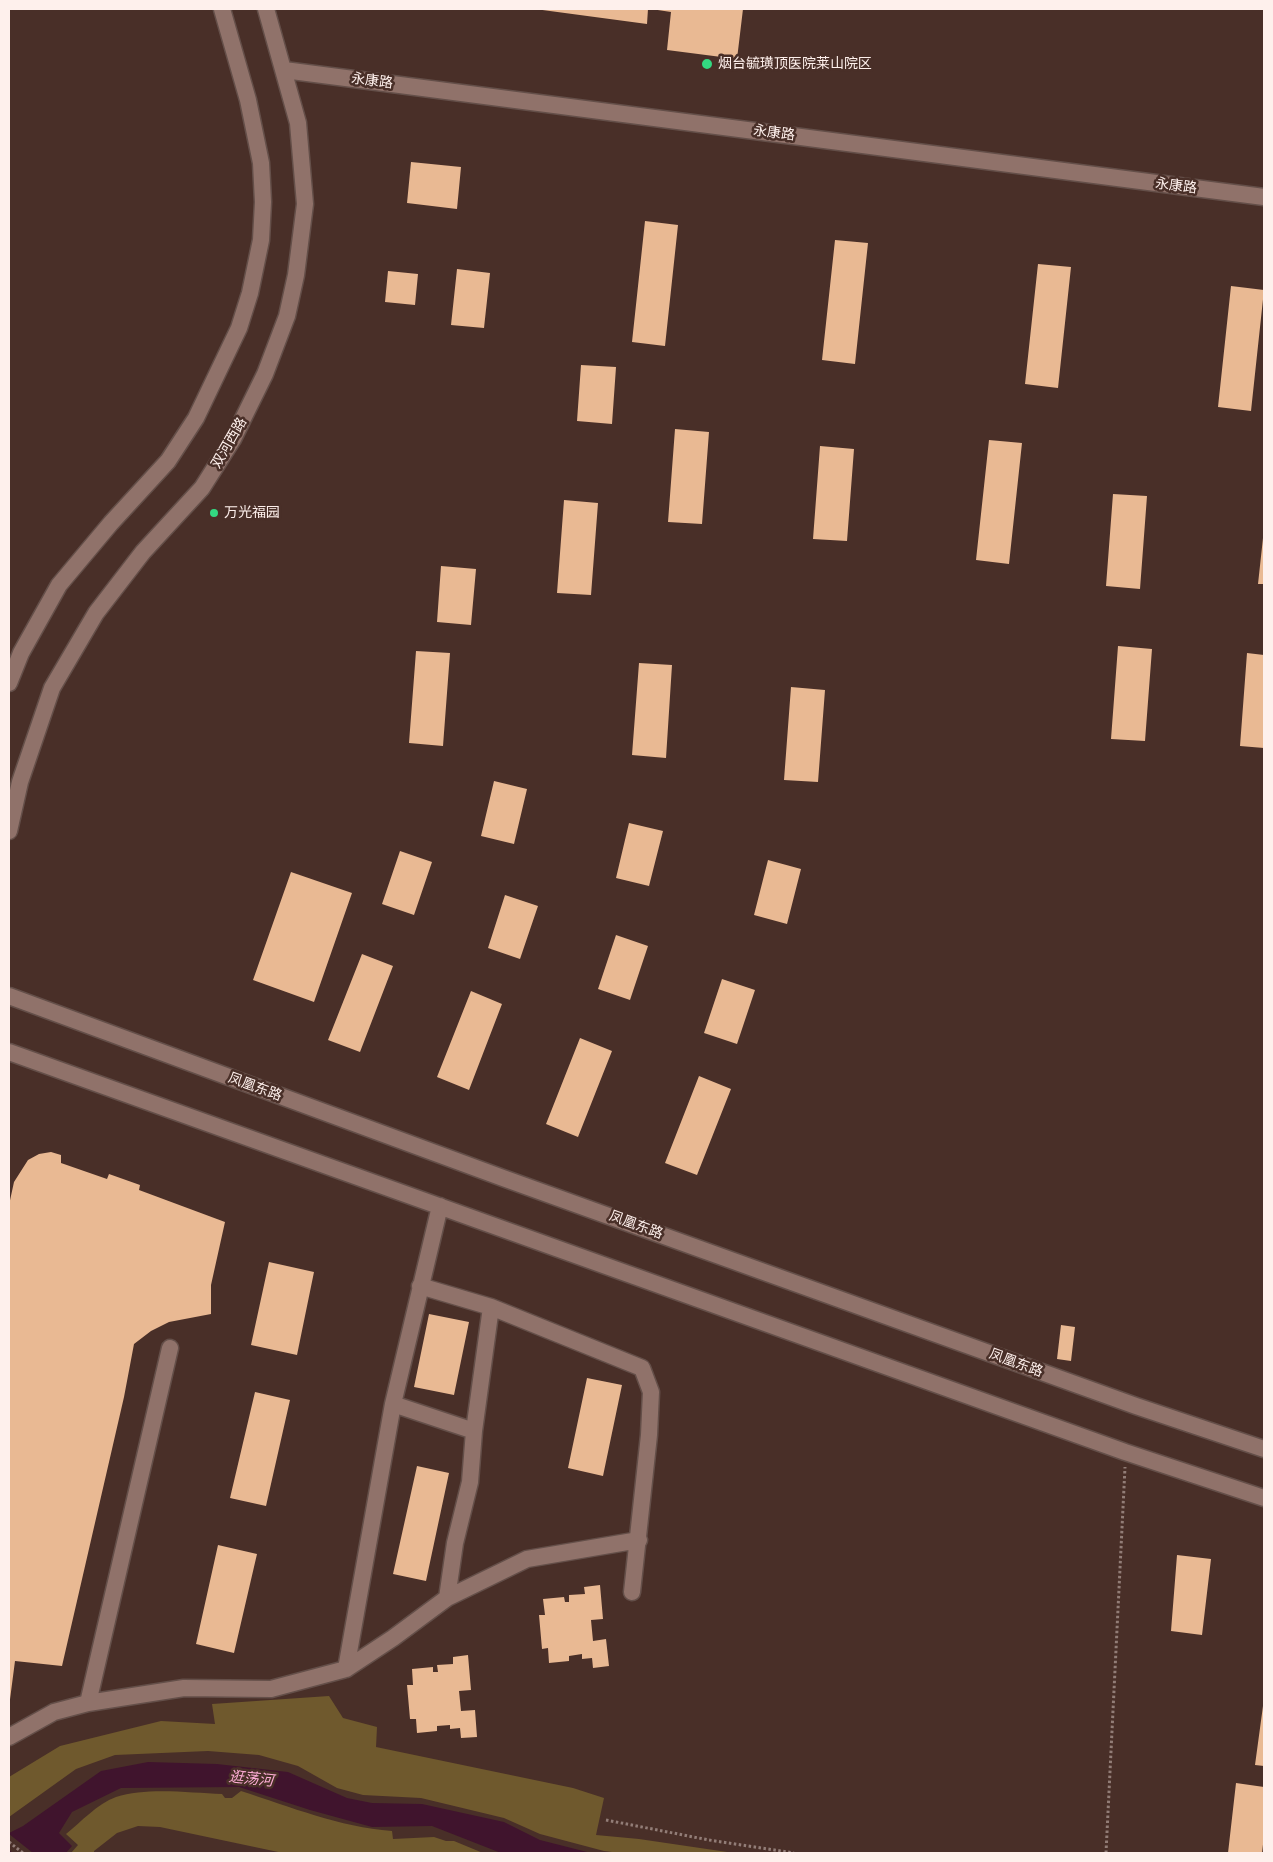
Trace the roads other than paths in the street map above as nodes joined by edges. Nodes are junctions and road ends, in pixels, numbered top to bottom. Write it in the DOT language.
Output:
graph roads {
  1 [pos="222,9"];
  2 [pos="266,9"];
  3 [pos="284,70"];
  4 [pos="1264,197"];
  5 [pos="9,683"];
  6 [pos="9,831"];
  7 [pos="9,996"];
  8 [pos="9,1052"];
  9 [pos="440,1206"];
  10 [pos="420,1286"];
  11 [pos="491,1308"];
  12 [pos="170,1348"];
  13 [pos="393,1404"];
  14 [pos="474,1432"];
  15 [pos="1264,1449"];
  16 [pos="1264,1498"];
  17 [pos="639,1540"];
  18 [pos="632,1592"];
  19 [pos="448,1598"];
  20 [pos="346,1669"];
  21 [pos="88,1703"];
  22 [pos="9,1738"];
  1 -- 5 [label="street"];
  2 -- 3 [label="street, 双河西路"];
  3 -- 4 [label="street, 永康路"];
  3 -- 6 [label="street, 双河西路"];
  7 -- 15 [label="street, 凤凰东路"];
  8 -- 9 [label="street"];
  9 -- 10 [label="street"];
  9 -- 16 [label="street"];
  10 -- 11 [label="street"];
  10 -- 13 [label="street"];
  11 -- 14 [label="street"];
  11 -- 17 [label="street"];
  12 -- 21 [label="street"];
  13 -- 14 [label="street"];
  13 -- 20 [label="street"];
  14 -- 19 [label="street"];
  17 -- 18 [label="street"];
  17 -- 19 [label="street"];
  19 -- 20 [label="street"];
  20 -- 21 [label="street"];
  21 -- 22 [label="street"];
}
